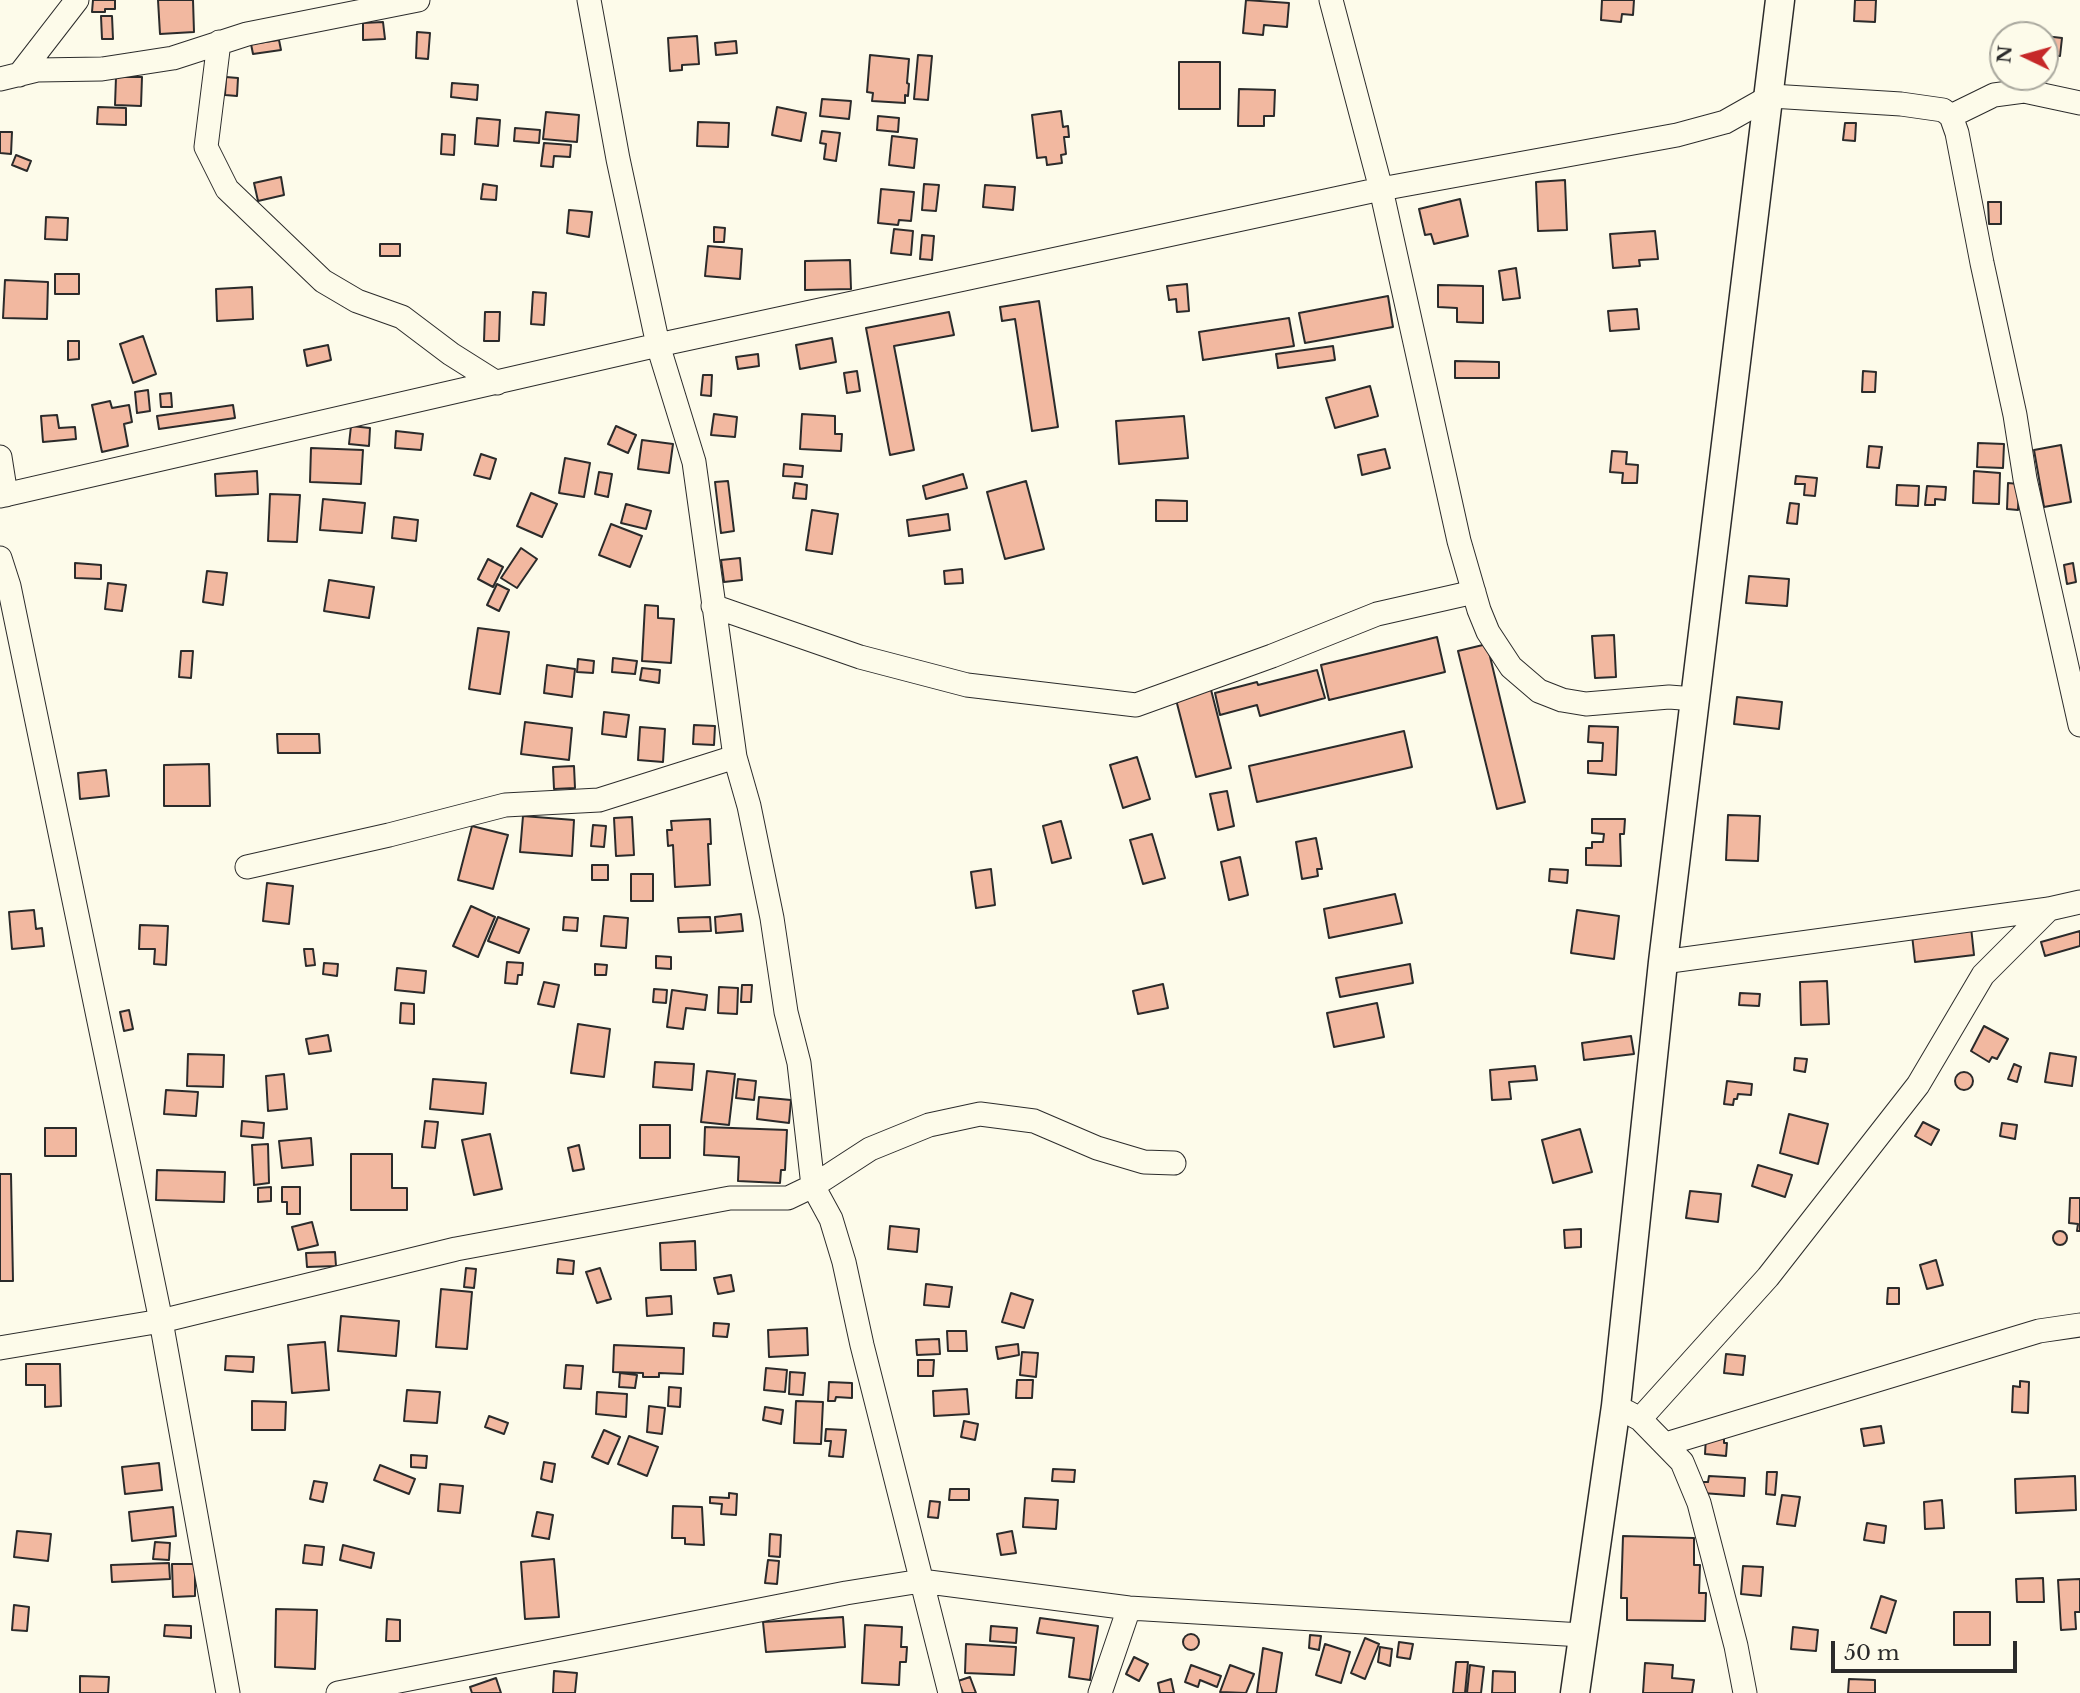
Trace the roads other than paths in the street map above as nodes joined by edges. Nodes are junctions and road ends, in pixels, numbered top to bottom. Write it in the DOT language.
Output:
graph roads {
  1 [pos="77,0"];
  2 [pos="418,0"];
  3 [pos="589,0"];
  4 [pos="1331,0"];
  5 [pos="1780,0"];
  6 [pos="219,42"];
  7 [pos="9,77"];
  8 [pos="1767,99"];
  9 [pos="2080,103"];
  10 [pos="1951,116"];
  11 [pos="1381,189"];
  12 [pos="658,345"];
  13 [pos="497,383"];
  14 [pos="0,457"];
  15 [pos="3,496"];
  16 [pos="0,558"];
  17 [pos="1474,592"];
  18 [pos="713,606"];
  19 [pos="1695,699"];
  20 [pos="2080,725"];
  21 [pos="735,757"];
  22 [pos="247,867"];
  23 [pos="2080,902"];
  24 [pos="2049,909"];
  25 [pos="1663,962"];
  26 [pos="1174,1163"];
  27 [pos="813,1186"];
  28 [pos="161,1321"];
  29 [pos="2080,1325"];
  30 [pos="0,1348"];
  31 [pos="1628,1412"];
  32 [pos="1666,1444"];
  33 [pos="921,1581"];
  34 [pos="1129,1608"];
  35 [pos="1582,1635"];
  36 [pos="228,1693"];
  37 [pos="338,1693"];
  38 [pos="950,1693"];
  39 [pos="1100,1693"];
  40 [pos="1575,1693"];
  41 [pos="1745,1693"];
  1 -- 7 [label="street"];
  2 -- 6 [label="street"];
  3 -- 12 [label="street"];
  4 -- 11 [label="street"];
  5 -- 8 [label="street"];
  6 -- 7 [label="street"];
  6 -- 13 [label="street"];
  8 -- 10 [label="street"];
  8 -- 11 [label="street"];
  8 -- 19 [label="street"];
  9 -- 10 [label="street"];
  10 -- 20 [label="street"];
  11 -- 12 [label="street"];
  11 -- 17 [label="street"];
  12 -- 13 [label="street"];
  12 -- 18 [label="street"];
  13 -- 15 [label="street"];
  14 -- 15 [label="street"];
  16 -- 28 [label="street"];
  17 -- 18 [label="street"];
  17 -- 19 [label="street"];
  18 -- 21 [label="street"];
  19 -- 25 [label="street"];
  21 -- 22 [label="street"];
  21 -- 27 [label="street"];
  23 -- 24 [label="street"];
  24 -- 25 [label="street"];
  24 -- 31 [label="street"];
  25 -- 31 [label="street"];
  26 -- 27 [label="street"];
  27 -- 28 [label="street"];
  27 -- 33 [label="street"];
  28 -- 30 [label="street"];
  28 -- 36 [label="street"];
  29 -- 32 [label="street"];
  31 -- 32 [label="street"];
  31 -- 35 [label="street"];
  32 -- 41 [label="street"];
  33 -- 34 [label="street"];
  33 -- 37 [label="street"];
  33 -- 38 [label="street"];
  34 -- 35 [label="street"];
  34 -- 39 [label="street"];
  35 -- 40 [label="street"];
}
